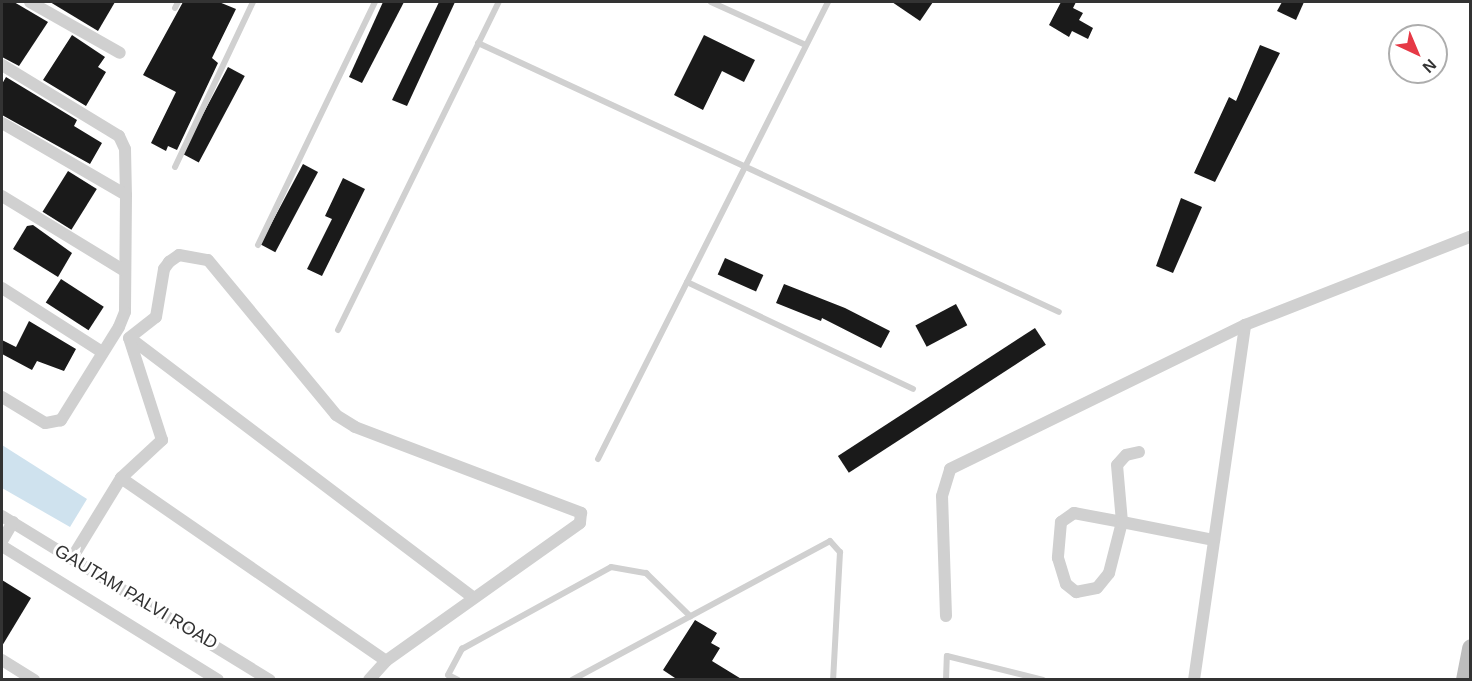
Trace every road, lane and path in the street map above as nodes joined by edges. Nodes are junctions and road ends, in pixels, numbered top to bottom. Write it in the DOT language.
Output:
graph roads {
  1 [pos="32,2"];
  2 [pos="253,2"];
  3 [pos="375,2"];
  4 [pos="499,2"];
  5 [pos="711,2"];
  6 [pos="828,2"];
  7 [pos="478,43"];
  8 [pos="806,45"];
  9 [pos="120,53"];
  10 [pos="2,65"];
  11 [pos="2,123"];
  12 [pos="745,166"];
  13 [pos="175,167"];
  14 [pos="126,195"];
  15 [pos="2,196"];
  16 [pos="1470,237"];
  17 [pos="258,245"];
  18 [pos="125,271"];
  19 [pos="687,282"];
  20 [pos="2,288"];
  21 [pos="1059,312"];
  22 [pos="1245,326"];
  23 [pos="338,330"];
  24 [pos="129,338"];
  25 [pos="102,352"];
  26 [pos="913,389"];
  27 [pos="2,397"];
  28 [pos="1139,452"];
  29 [pos="598,459"];
  30 [pos="121,478"];
  31 [pos="2,516"];
  32 [pos="13,522"];
  33 [pos="1122,522"];
  34 [pos="1214,540"];
  35 [pos="2,541"];
  36 [pos="2,546"];
  37 [pos="72,558"];
  38 [pos="474,597"];
  39 [pos="690,616"];
  40 [pos="946,616"];
  41 [pos="1470,648"];
  42 [pos="2,660"];
  43 [pos="386,661"];
  44 [pos="34,680"];
  45 [pos="218,680"];
  46 [pos="270,680"];
  47 [pos="369,680"];
  48 [pos="458,680"];
  49 [pos="572,680"];
  50 [pos="833,680"];
  51 [pos="946,680"];
  52 [pos="1043,680"];
  53 [pos="1194,680"];
  54 [pos="1464,680"];
  1 -- 9 [label="street"];
  2 -- 13 [label="lane"];
  3 -- 17 [label="lane"];
  4 -- 7 [label="lane"];
  5 -- 8 [label="lane"];
  6 -- 8 [label="lane"];
  7 -- 12 [label="lane"];
  7 -- 23 [label="lane"];
  8 -- 12 [label="lane"];
  10 -- 14 [label="street"];
  11 -- 14 [label="street"];
  12 -- 19 [label="lane"];
  12 -- 21 [label="lane"];
  14 -- 18 [label="street"];
  15 -- 18 [label="street"];
  16 -- 22 [label="street"];
  18 -- 25 [label="street"];
  19 -- 26 [label="lane"];
  19 -- 29 [label="lane"];
  20 -- 25 [label="street"];
  22 -- 34 [label="street"];
  22 -- 40 [label="street"];
  24 -- 30 [label="street"];
  24 -- 38 [label="street"];
  24 -- 38 [label="street"];
  25 -- 27 [label="street"];
  28 -- 33 [label="street"];
  30 -- 37 [label="street"];
  30 -- 43 [label="street"];
  31 -- 32 [label="street, GAUTAM PALVI ROAD"];
  32 -- 35 [label="street"];
  32 -- 37 [label="street, GAUTAM PALVI ROAD"];
  33 -- 33 [label="street"];
  33 -- 34 [label="street"];
  34 -- 53 [label="street"];
  36 -- 45 [label="street, GAUTAM PALVI ROAD"];
  37 -- 46 [label="street, GAUTAM PALVI ROAD"];
  38 -- 43 [label="street"];
  39 -- 48 [label="lane"];
  39 -- 49 [label="lane"];
  39 -- 50 [label="lane"];
  41 -- 54 [label="main road"];
  42 -- 44 [label="street"];
  43 -- 47 [label="street"];
  51 -- 52 [label="lane"];
}
